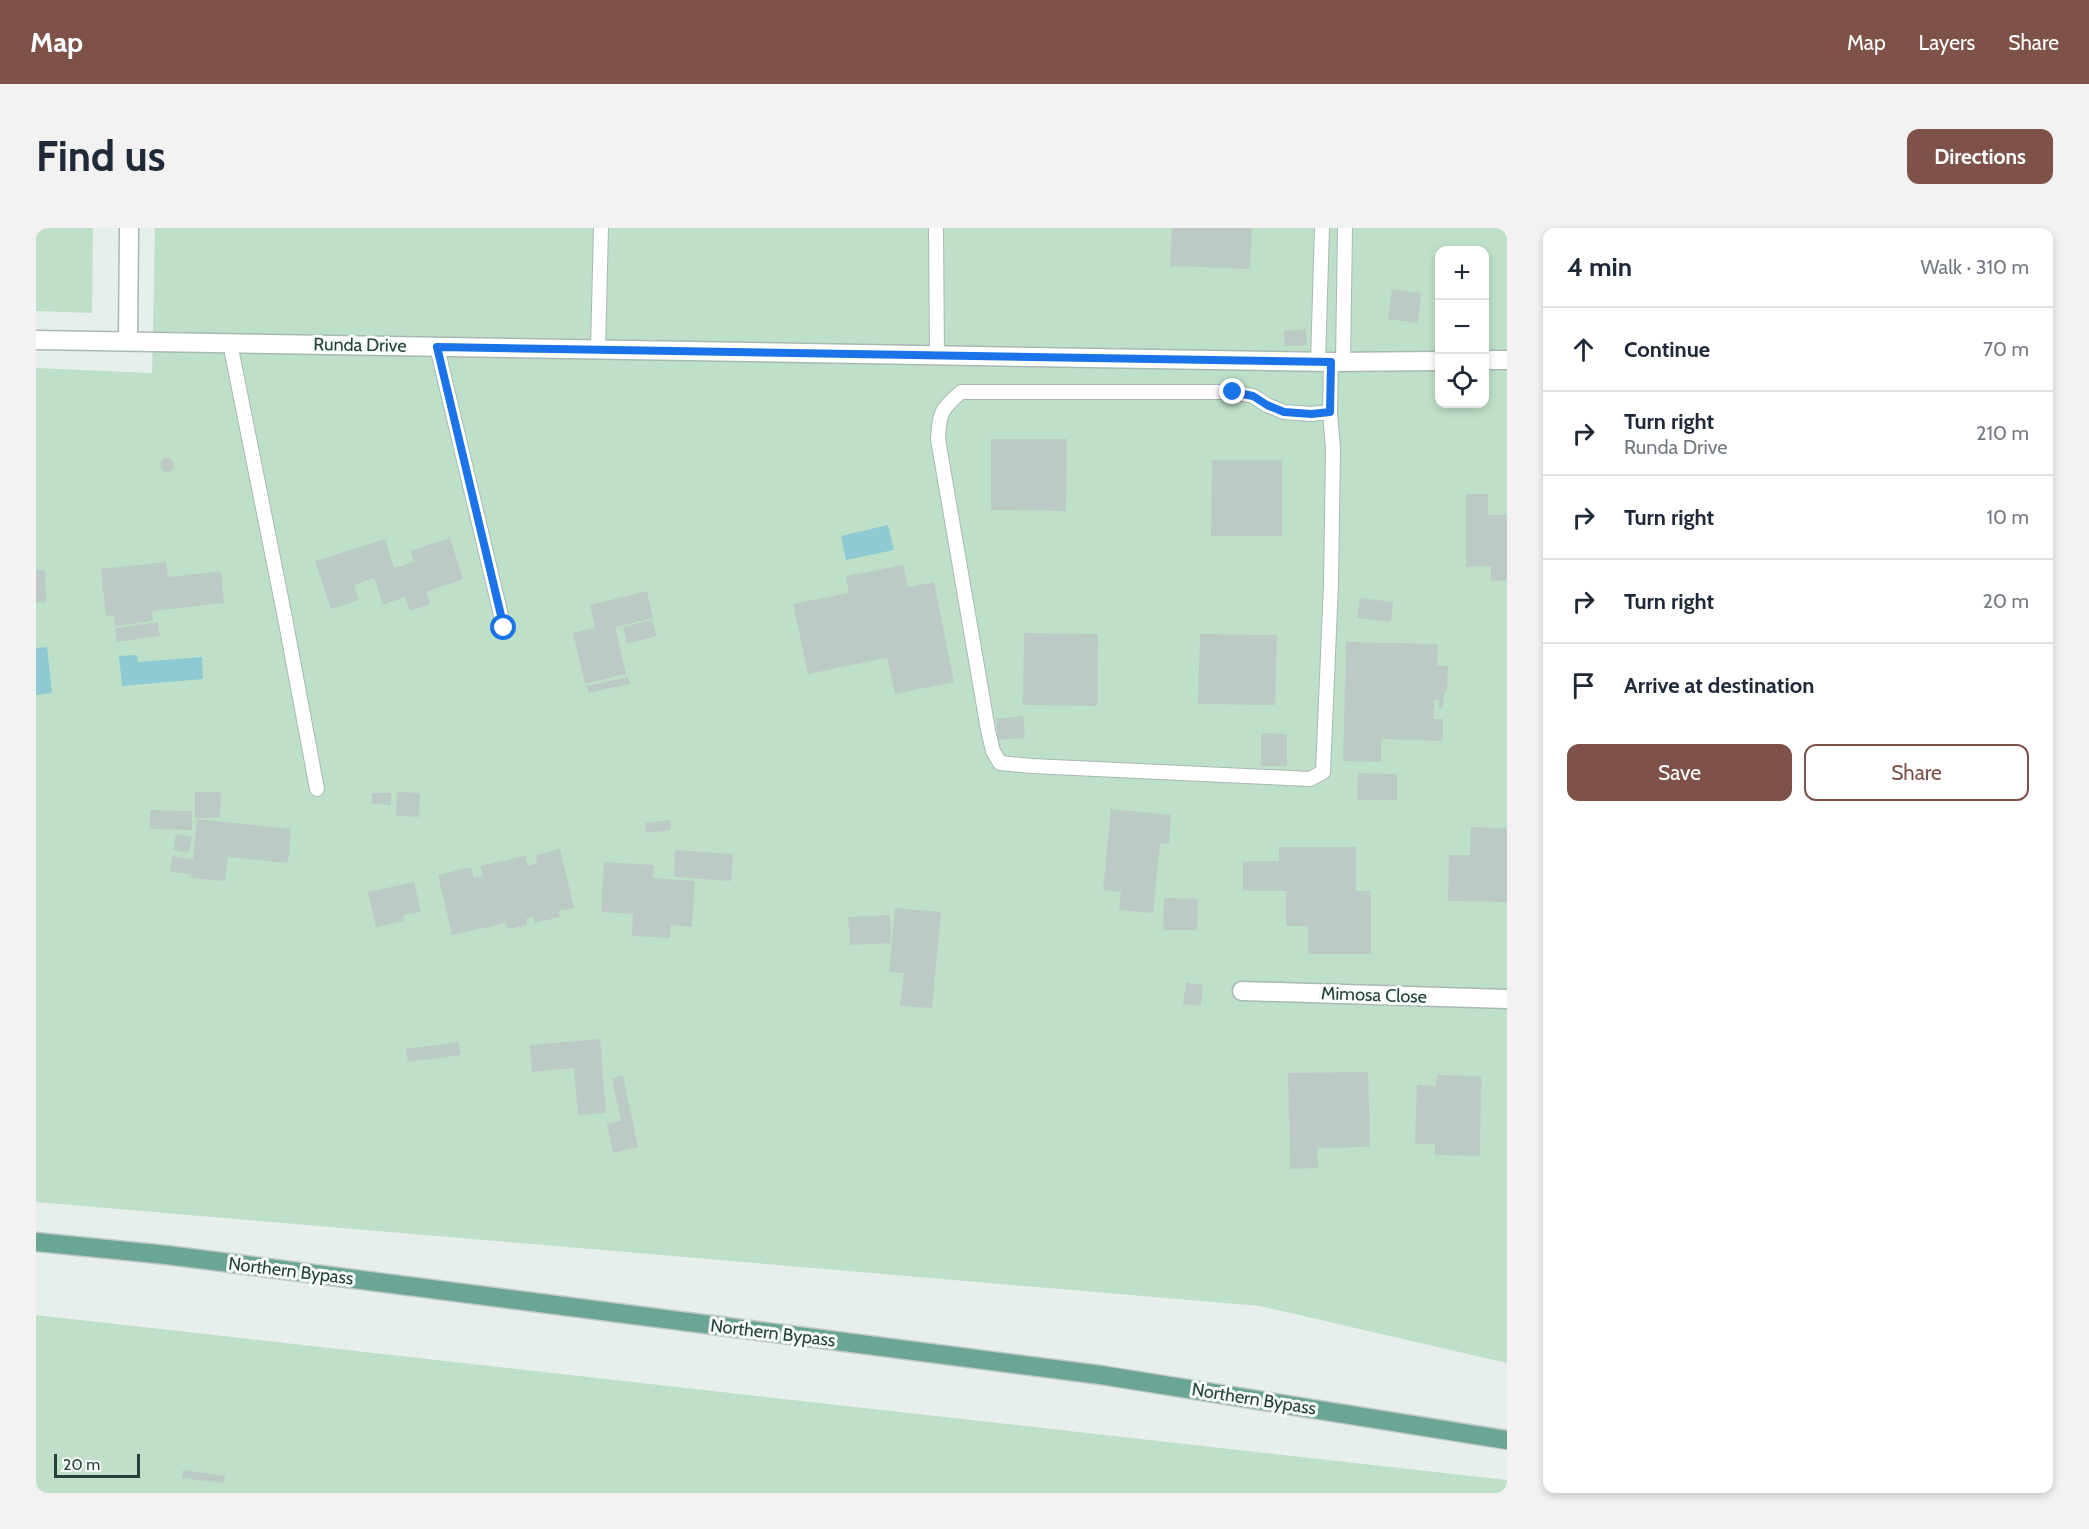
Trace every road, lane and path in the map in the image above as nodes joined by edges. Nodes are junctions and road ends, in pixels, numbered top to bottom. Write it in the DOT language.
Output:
graph roads {
  1 [pos="129,228"];
  2 [pos="601,228"];
  3 [pos="936,228"];
  4 [pos="1322,228"];
  5 [pos="1345,228"];
  6 [pos="36,340"];
  7 [pos="128,342"];
  8 [pos="230,343"];
  9 [pos="437,347"];
  10 [pos="598,350"];
  11 [pos="937,355"];
  12 [pos="1489,360"];
  13 [pos="1507,360"];
  14 [pos="1435,361"];
  15 [pos="1331,362"];
  16 [pos="1330,412"];
  17 [pos="504,628"];
  18 [pos="317,789"];
  19 [pos="1242,991"];
  20 [pos="1507,999"];
  21 [pos="36,1242"];
  22 [pos="1507,1440"];
  1 -- 7 [label="street"];
  2 -- 10 [label="lane"];
  3 -- 11 [label="lane"];
  4 -- 15 [label="lane"];
  5 -- 15 [label="lane"];
  6 -- 7 [label="street, Runda Drive"];
  7 -- 8 [label="street, Runda Drive"];
  8 -- 9 [label="street, Runda Drive"];
  8 -- 18 [label="lane"];
  9 -- 10 [label="street, Runda Drive"];
  9 -- 17 [label="lane"];
  10 -- 11 [label="street, Runda Drive"];
  11 -- 15 [label="street, Runda Drive"];
  12 -- 13 [label="street"];
  14 -- 15 [label="street, Runda Drive"];
  15 -- 16 [label="lane"];
  16 -- 16 [label="lane"];
  19 -- 20 [label="street, Mimosa Close"];
  21 -- 22 [label="main road, Northern Bypass"];
}
